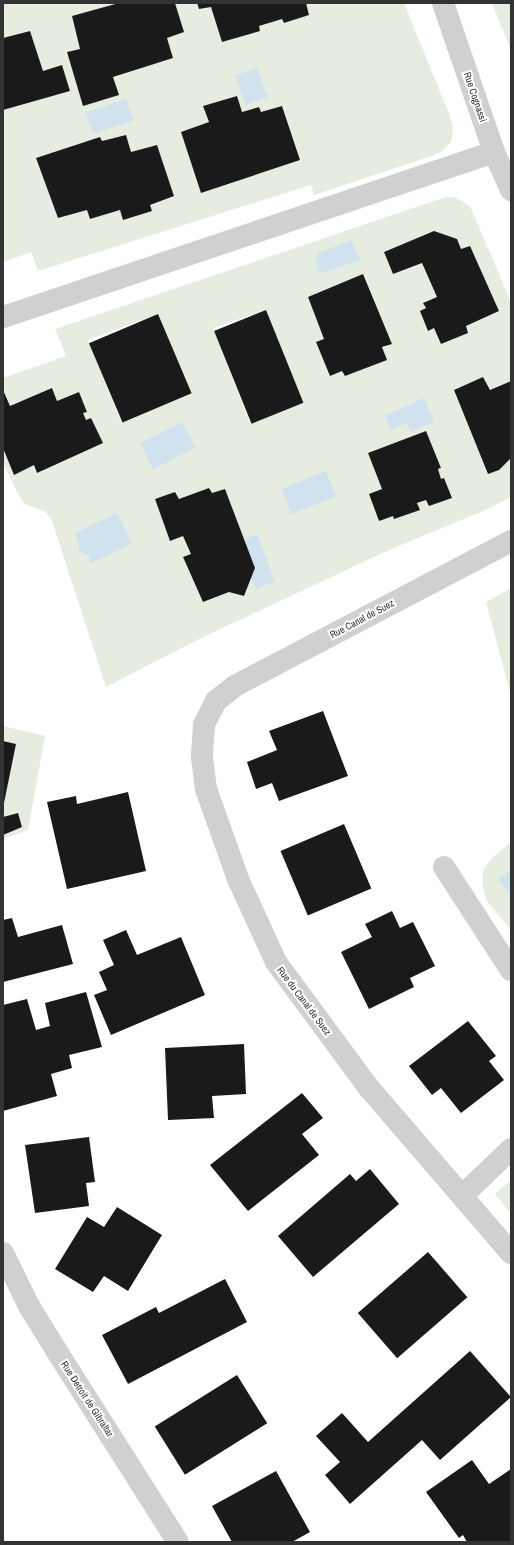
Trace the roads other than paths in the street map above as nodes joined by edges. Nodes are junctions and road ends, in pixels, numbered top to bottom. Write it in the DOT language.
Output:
graph roads {
  1 [pos="443,3"];
  2 [pos="494,152"];
  3 [pos="511,190"];
  4 [pos="3,317"];
  5 [pos="511,542"];
  6 [pos="216,701"];
  7 [pos="444,867"];
  8 [pos="511,970"];
  9 [pos="511,1149"];
  10 [pos="462,1196"];
  11 [pos="3,1252"];
  12 [pos="511,1253"];
  13 [pos="178,1542"];
  1 -- 2 [label="street, Rue Cognassi"];
  2 -- 3 [label="street, Rue Cognassi"];
  2 -- 4 [label="street"];
  5 -- 6 [label="street, Rue Canal de Suez"];
  6 -- 10 [label="street, Rue du Canal de Suez"];
  7 -- 8 [label="street"];
  9 -- 10 [label="street"];
  10 -- 12 [label="street, Rue du Canal de Suez"];
  11 -- 13 [label="street, Rue Detroit de Gibraltar"];
}
